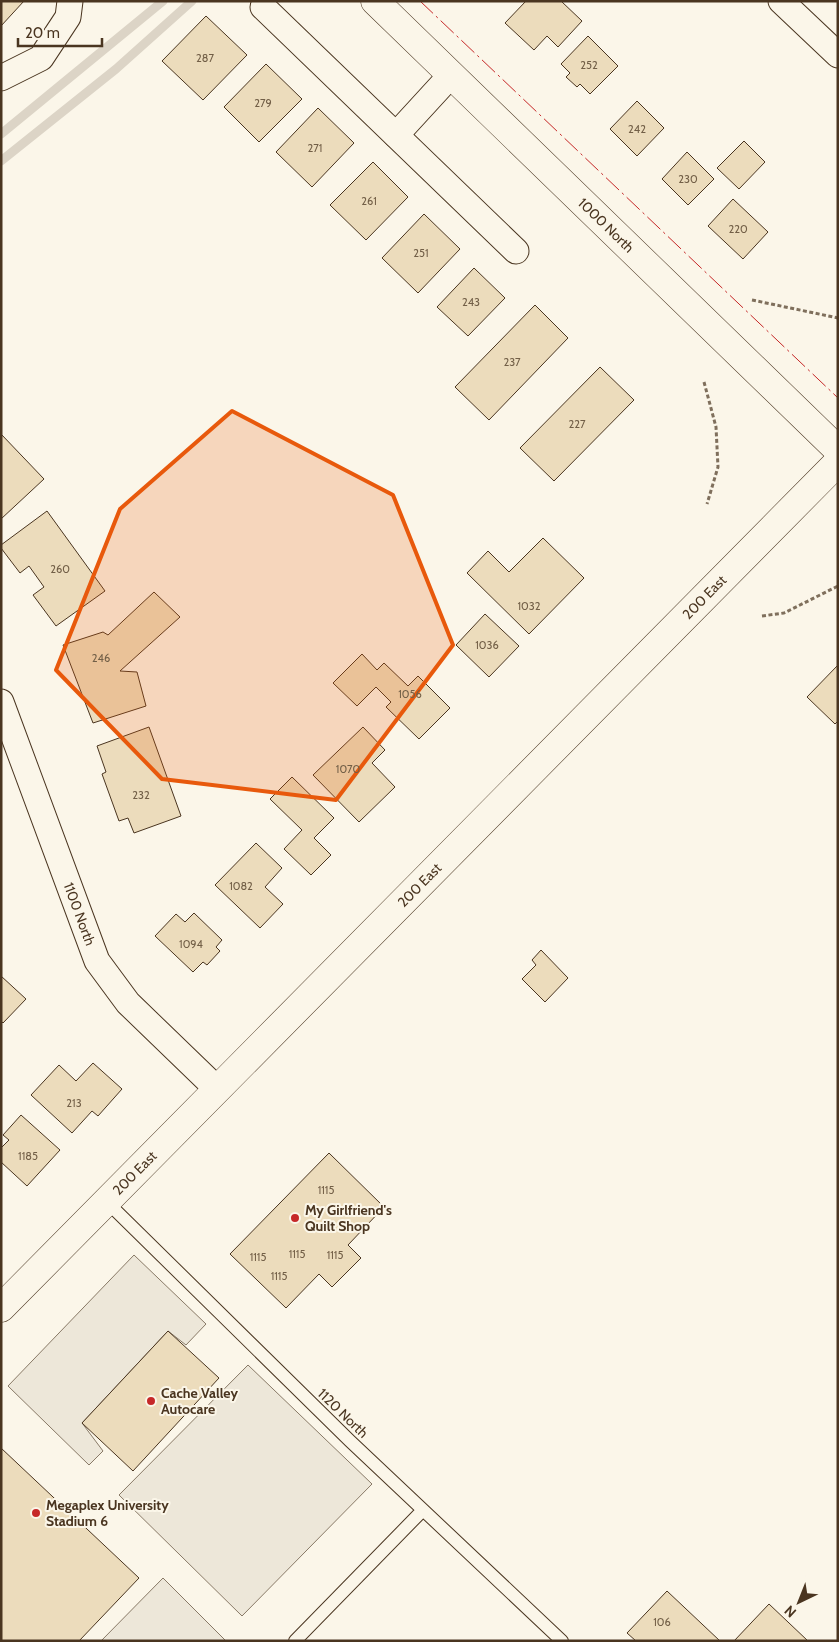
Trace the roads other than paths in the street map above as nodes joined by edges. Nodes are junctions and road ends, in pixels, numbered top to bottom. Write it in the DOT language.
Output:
graph roads {
  1 [pos="70,1"];
  2 [pos="375,1"];
  3 [pos="781,1"];
  4 [pos="263,7"];
  5 [pos="838,55"];
  6 [pos="451,75"];
  7 [pos="1,78"];
  8 [pos="396,135"];
  9 [pos="516,251"];
  10 [pos="838,450"];
  11 [pos="838,462"];
  12 [pos="1,702"];
  13 [pos="217,1089"];
  14 [pos="106,1202"];
  15 [pos="1,1308"];
  16 [pos="423,1510"];
  17 [pos="296,1641"];
  18 [pos="562,1641"];
  1 -- 7 [label="street"];
  2 -- 6 [label="main road, 1000 North"];
  3 -- 5 [label="street"];
  4 -- 8 [label="street"];
  6 -- 8 [label="street"];
  6 -- 10 [label="main road, 1000 North"];
  8 -- 9 [label="street"];
  11 -- 13 [label="main road, 200 East"];
  12 -- 13 [label="street, 1100 North"];
  13 -- 14 [label="main road, 200 East"];
  14 -- 15 [label="main road, 200 East"];
  14 -- 16 [label="lane, 1120 North"];
  16 -- 17 [label="lane"];
  16 -- 18 [label="lane, 1120 North"];
}
